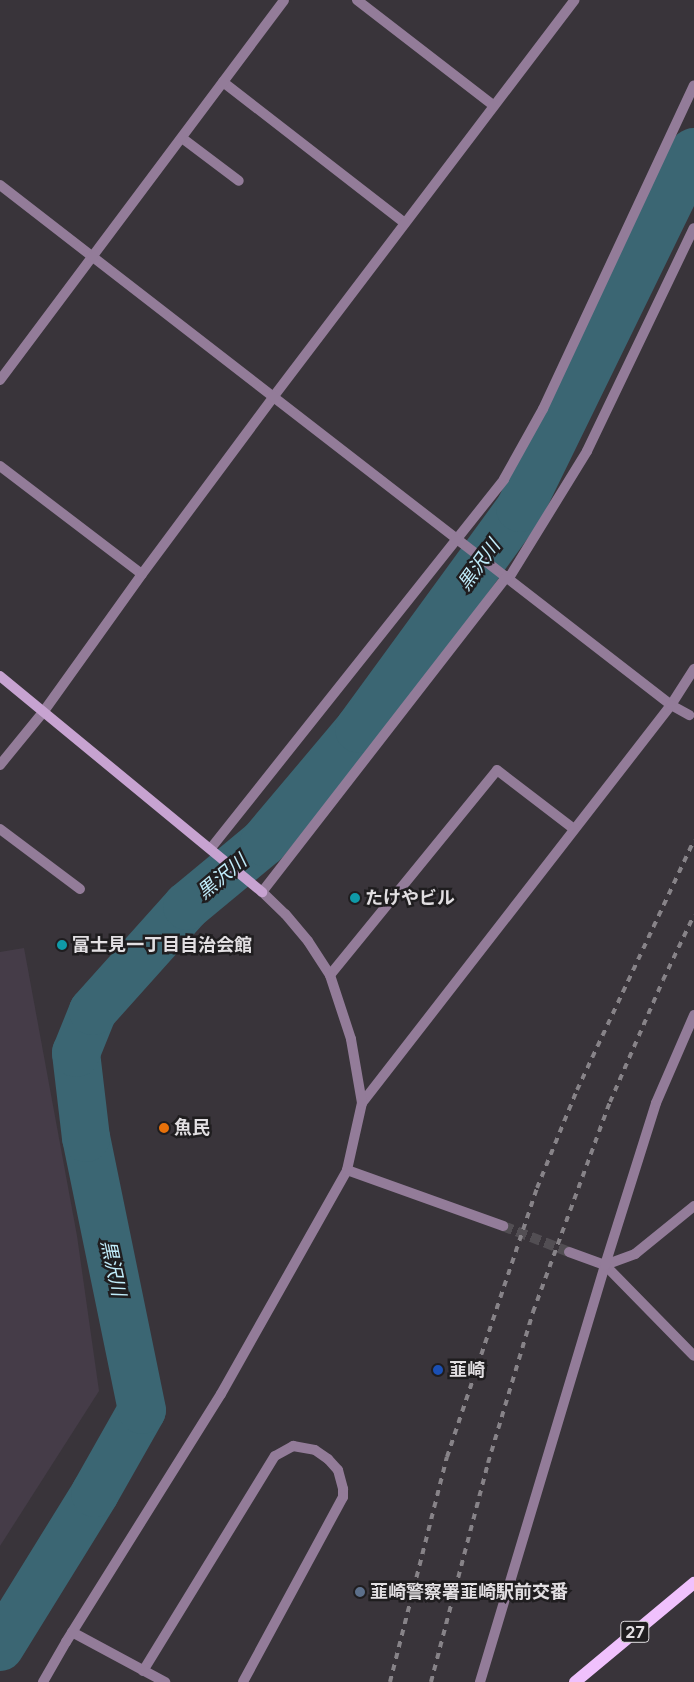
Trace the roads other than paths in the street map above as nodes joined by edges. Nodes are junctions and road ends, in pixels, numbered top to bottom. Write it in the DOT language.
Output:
graph roads {
  1 [pos="284,0"];
  2 [pos="357,0"];
  3 [pos="575,0"];
  4 [pos="223,82"];
  5 [pos="694,85"];
  6 [pos="494,106"];
  7 [pos="182,138"];
  8 [pos="239,181"];
  9 [pos="0,185"];
  10 [pos="406,223"];
  11 [pos="694,228"];
  12 [pos="93,256"];
  13 [pos="0,380"];
  14 [pos="274,396"];
  15 [pos="0,466"];
  16 [pos="457,539"];
  17 [pos="142,574"];
  18 [pos="508,577"];
  19 [pos="694,669"];
  20 [pos="0,676"];
  21 [pos="671,705"];
  22 [pos="44,711"];
  23 [pos="689,716"];
  24 [pos="0,765"];
  25 [pos="0,828"];
  26 [pos="574,829"];
  27 [pos="211,848"];
  28 [pos="80,889"];
  29 [pos="262,892"];
  30 [pos="330,974"];
  31 [pos="694,1015"];
  32 [pos="362,1104"];
  33 [pos="347,1170"];
  34 [pos="694,1206"];
  35 [pos="503,1226"];
  36 [pos="570,1252"];
  37 [pos="605,1265"];
  38 [pos="694,1356"];
  39 [pos="694,1582"];
  40 [pos="72,1632"];
  41 [pos="143,1671"];
  42 [pos="43,1682"];
  43 [pos="166,1682"];
  44 [pos="242,1682"];
  45 [pos="480,1682"];
  46 [pos="575,1682"];
  1 -- 4 [label="street"];
  2 -- 6 [label="street"];
  3 -- 6 [label="street"];
  4 -- 7 [label="street"];
  4 -- 10 [label="street"];
  5 -- 16 [label="street"];
  6 -- 10 [label="street"];
  7 -- 8 [label="street"];
  7 -- 12 [label="street"];
  9 -- 12 [label="street"];
  10 -- 14 [label="street"];
  11 -- 18 [label="street"];
  12 -- 13 [label="street"];
  12 -- 14 [label="street"];
  14 -- 16 [label="street"];
  14 -- 17 [label="street"];
  15 -- 17 [label="street"];
  16 -- 18 [label="street"];
  16 -- 27 [label="street"];
  17 -- 22 [label="street"];
  18 -- 21 [label="street"];
  18 -- 29 [label="street"];
  19 -- 21 [label="street"];
  20 -- 22 [label="street"];
  21 -- 23 [label="street"];
  21 -- 26 [label="street"];
  22 -- 24 [label="street"];
  22 -- 27 [label="street"];
  25 -- 28 [label="street"];
  26 -- 30 [label="street"];
  26 -- 32 [label="street"];
  27 -- 29 [label="street"];
  29 -- 30 [label="street"];
  30 -- 32 [label="street"];
  31 -- 37 [label="street"];
  32 -- 33 [label="street"];
  33 -- 35 [label="street"];
  33 -- 40 [label="street"];
  34 -- 37 [label="street"];
  36 -- 37 [label="street"];
  37 -- 38 [label="street"];
  37 -- 45 [label="street"];
  39 -- 46 [label="main road, 27"];
  40 -- 41 [label="street"];
  40 -- 42 [label="street"];
  41 -- 43 [label="street"];
  41 -- 44 [label="street"];
}
